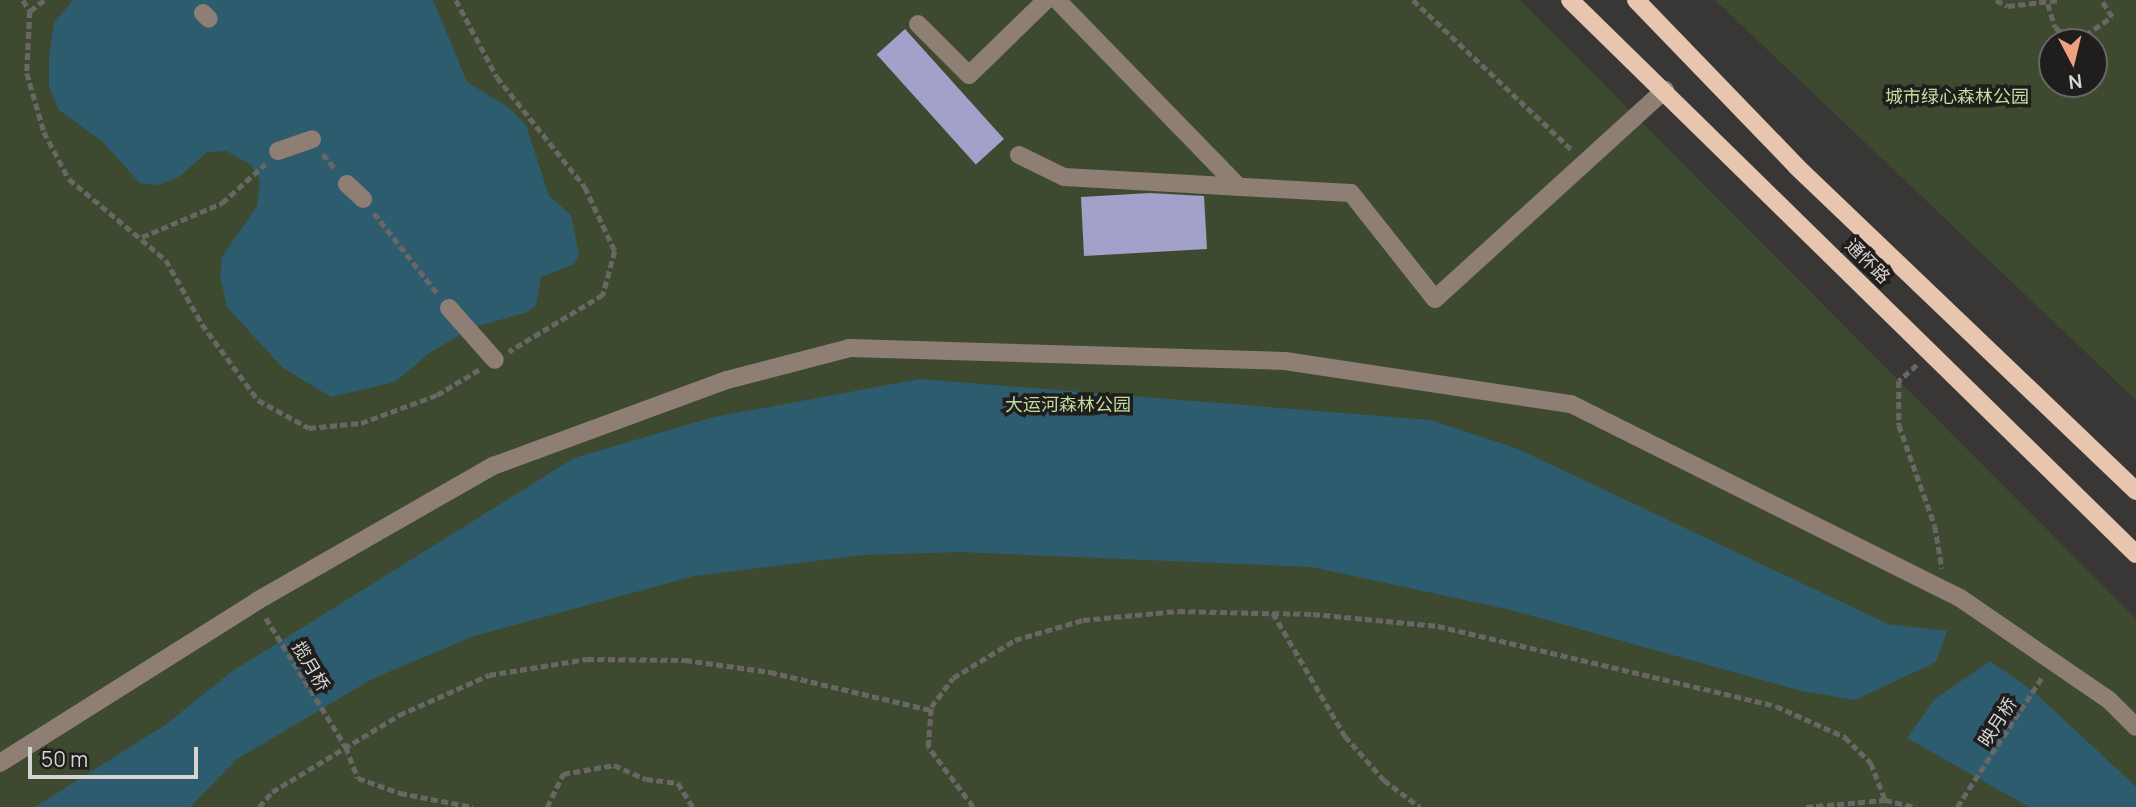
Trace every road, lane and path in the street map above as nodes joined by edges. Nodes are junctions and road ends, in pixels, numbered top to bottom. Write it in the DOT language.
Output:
graph roads {
  1 [pos="23,0"];
  2 [pos="44,0"];
  3 [pos="456,0"];
  4 [pos="1046,0"];
  5 [pos="1057,0"];
  6 [pos="1413,0"];
  7 [pos="1570,0"];
  8 [pos="1636,0"];
  9 [pos="1996,0"];
  10 [pos="2060,0"];
  11 [pos="2101,0"];
  12 [pos="2048,4"];
  13 [pos="30,11"];
  14 [pos="918,24"];
  15 [pos="1665,90"];
  16 [pos="312,139"];
  17 [pos="278,151"];
  18 [pos="1019,155"];
  19 [pos="1585,163"];
  20 [pos="252,175"];
  21 [pos="347,184"];
  22 [pos="1239,187"];
  23 [pos="363,199"];
  24 [pos="142,237"];
  25 [pos="449,309"];
  26 [pos="1931,353"];
  27 [pos="495,360"];
  28 [pos="2136,491"];
  29 [pos="2136,555"];
  30 [pos="1938,588"];
  31 [pos="1273,613"];
  32 [pos="267,620"];
  33 [pos="2045,673"];
  34 [pos="931,710"];
  35 [pos="2136,727"];
  36 [pos="346,747"];
  37 [pos="0,763"];
  38 [pos="1885,800"];
  39 [pos="1414,802"];
  40 [pos="259,807"];
  41 [pos="473,807"];
  42 [pos="547,807"];
  43 [pos="694,807"];
  44 [pos="973,807"];
  45 [pos="1408,807"];
  46 [pos="1420,807"];
  47 [pos="1806,807"];
  48 [pos="1916,807"];
  49 [pos="1957,807"];
  1 -- 13 [label="path"];
  2 -- 13 [label="path"];
  3 -- 27 [label="path"];
  4 -- 14 [label="street"];
  5 -- 22 [label="street"];
  6 -- 19 [label="path"];
  7 -- 15 [label="main road, 通怀路"];
  8 -- 28 [label="main road, 通怀路"];
  9 -- 12 [label="path"];
  10 -- 12 [label="path"];
  11 -- 12 [label="path"];
  13 -- 24 [label="path"];
  15 -- 19 [label="street"];
  15 -- 26 [label="main road, 通怀路"];
  16 -- 17 [label="street"];
  16 -- 21 [label="path"];
  18 -- 22 [label="street"];
  19 -- 22 [label="street"];
  20 -- 24 [label="path"];
  21 -- 23 [label="street"];
  23 -- 25 [label="path"];
  24 -- 27 [label="path"];
  25 -- 27 [label="street"];
  26 -- 29 [label="main road, 通怀路"];
  26 -- 30 [label="path"];
  30 -- 35 [label="street"];
  30 -- 37 [label="street"];
  31 -- 34 [label="path"];
  31 -- 38 [label="path"];
  31 -- 39 [label="path"];
  32 -- 36 [label="path, 揽月桥"];
  33 -- 49 [label="path, 映月桥"];
  34 -- 36 [label="path"];
  34 -- 44 [label="path"];
  36 -- 40 [label="path"];
  36 -- 41 [label="path, 揽月桥"];
  38 -- 47 [label="path"];
  38 -- 48 [label="path"];
  39 -- 45 [label="path"];
  39 -- 46 [label="path"];
  42 -- 43 [label="path"];
}
